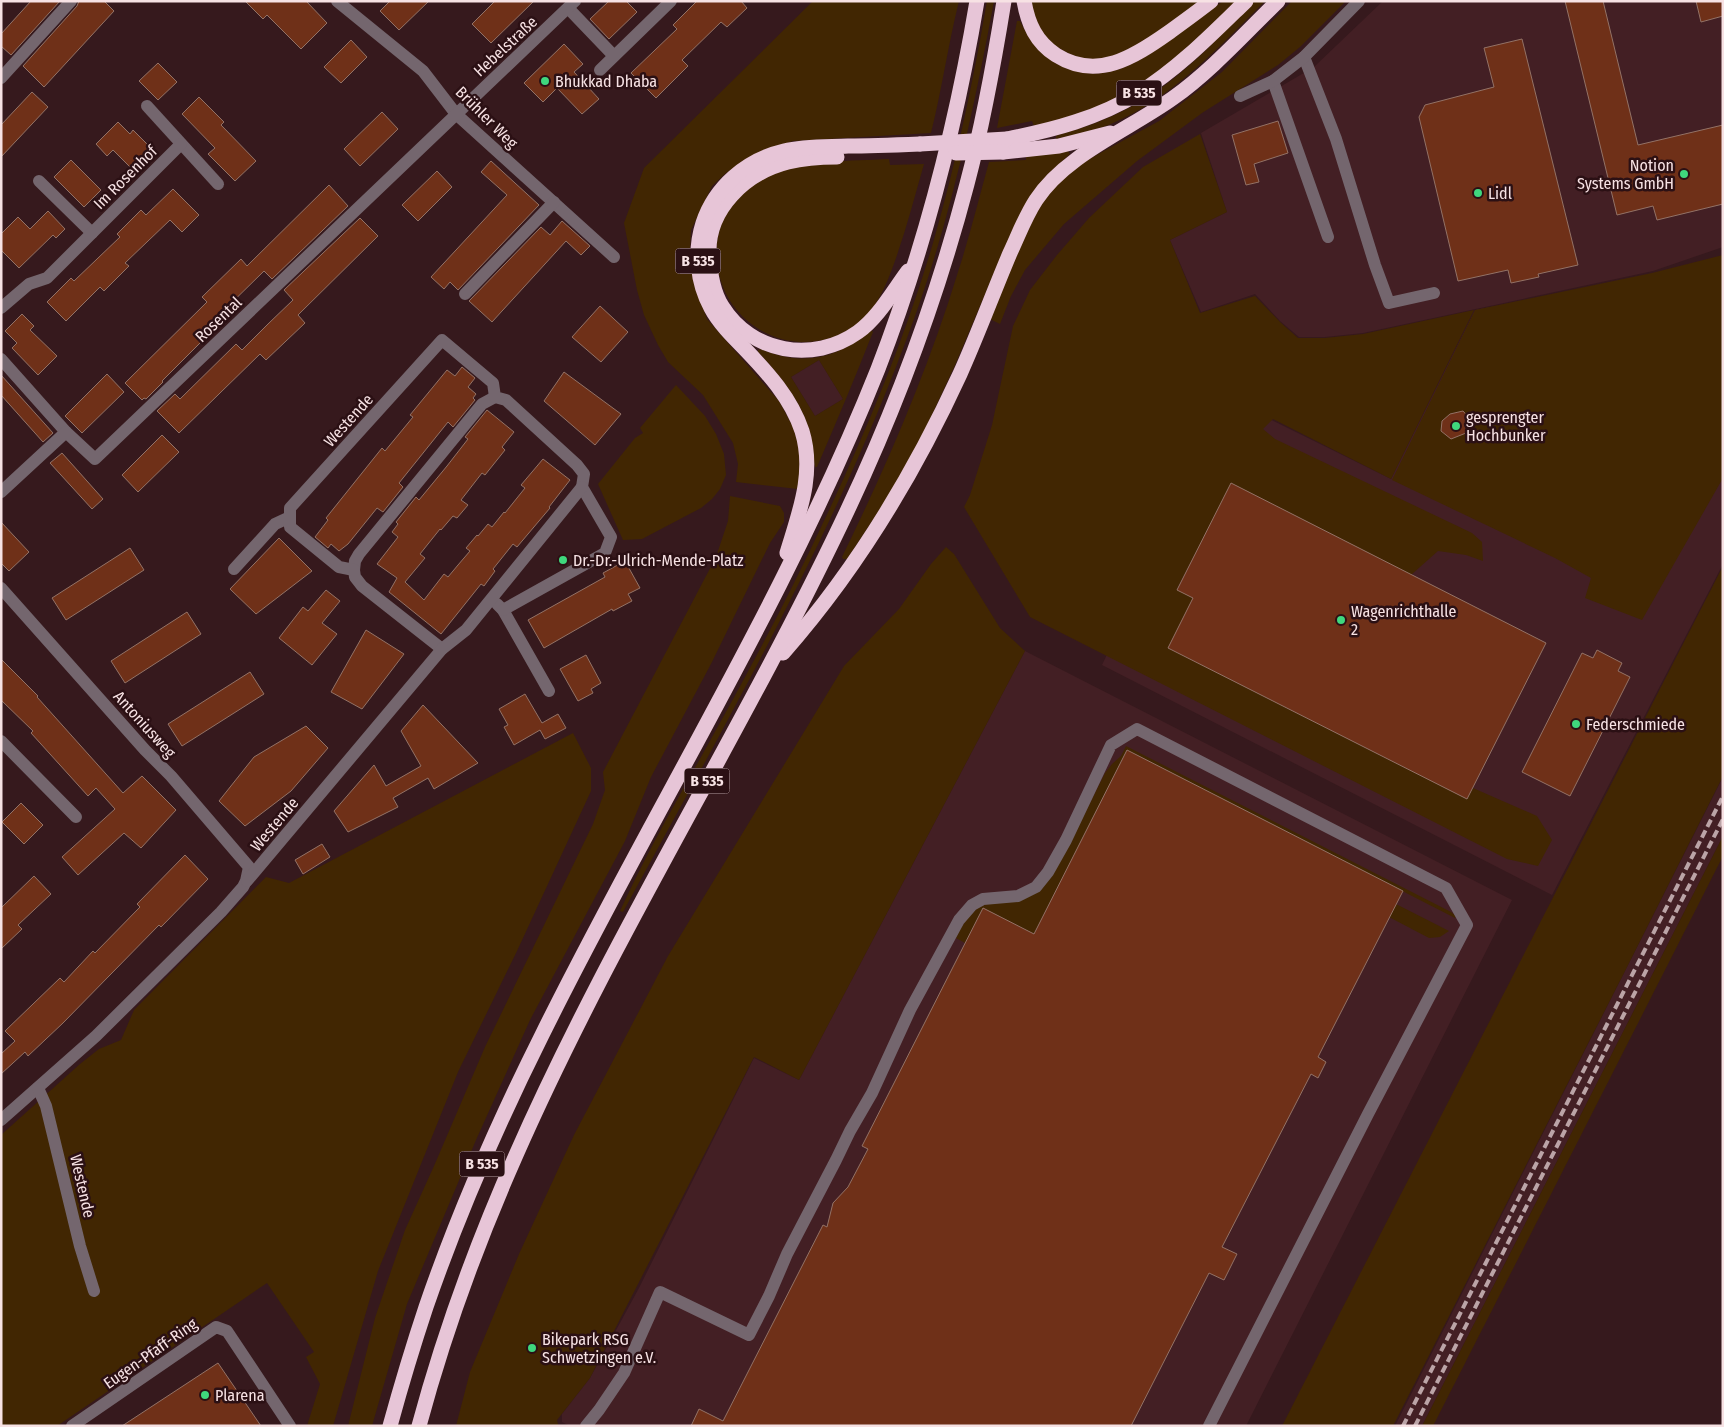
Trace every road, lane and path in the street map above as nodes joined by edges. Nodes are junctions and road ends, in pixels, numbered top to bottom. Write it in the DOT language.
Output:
graph roads {
  1 [pos="71,1"];
  2 [pos="337,1"];
  3 [pos="671,1"];
  4 [pos="977,1"];
  5 [pos="1004,1"];
  6 [pos="1024,1"];
  7 [pos="1211,1"];
  8 [pos="1246,1"];
  9 [pos="1278,1"];
  10 [pos="1359,1"];
  11 [pos="572,5"];
  12 [pos="614,56"];
  13 [pos="1304,57"];
  14 [pos="600,70"];
  15 [pos="1,78"];
  16 [pos="1273,81"];
  17 [pos="1240,96"];
  18 [pos="147,106"];
  19 [pos="456,114"];
  20 [pos="1123,129"];
  21 [pos="181,144"];
  22 [pos="1005,145"];
  23 [pos="918,149"];
  24 [pos="39,181"];
  25 [pos="218,184"];
  26 [pos="554,202"];
  27 [pos="92,233"];
  28 [pos="1328,237"];
  29 [pos="614,257"];
  30 [pos="915,262"];
  31 [pos="1434,293"];
  32 [pos="465,294"];
  33 [pos="1,308"];
  34 [pos="1,359"];
  35 [pos="496,397"];
  36 [pos="66,432"];
  37 [pos="582,487"];
  38 [pos="1,492"];
  39 [pos="290,517"];
  40 [pos="234,569"];
  41 [pos="354,570"];
  42 [pos="1,588"];
  43 [pos="775,593"];
  44 [pos="492,599"];
  45 [pos="502,610"];
  46 [pos="442,649"];
  47 [pos="769,669"];
  48 [pos="548,691"];
  49 [pos="1,741"];
  50 [pos="76,817"];
  51 [pos="245,884"];
  52 [pos="38,1088"];
  53 [pos="1,1120"];
  54 [pos="94,1292"];
  55 [pos="72,1426"];
  56 [pos="290,1426"];
  57 [pos="390,1426"];
  58 [pos="419,1426"];
  59 [pos="586,1426"];
  60 [pos="1209,1426"];
  1 -- 15 [label="street"];
  2 -- 19 [label="street, Brühler Weg"];
  3 -- 12 [label="street"];
  4 -- 30 [label="highway, B 535"];
  5 -- 47 [label="highway, B 535"];
  6 -- 7 [label="highway, B 535"];
  8 -- 22 [label="highway, B 535"];
  9 -- 20 [label="highway, B 535"];
  10 -- 13 [label="street"];
  11 -- 12 [label="street"];
  11 -- 19 [label="street, Hebelstraße"];
  12 -- 14 [label="street"];
  13 -- 16 [label="street"];
  13 -- 31 [label="street"];
  16 -- 17 [label="street"];
  16 -- 28 [label="street"];
  18 -- 21 [label="street, Im Rosenhof"];
  19 -- 26 [label="street, Brühler Weg"];
  19 -- 36 [label="street, Rosental"];
  20 -- 22 [label="highway, B 535"];
  20 -- 47 [label="highway, B 535"];
  21 -- 25 [label="street, Im Rosenhof"];
  21 -- 27 [label="street, Im Rosenhof"];
  22 -- 23 [label="highway, B 535, bridge"];
  23 -- 30 [label="highway, B 535"];
  23 -- 43 [label="highway, B 535"];
  24 -- 27 [label="street, Im Rosenhof"];
  26 -- 29 [label="street, Brühler Weg"];
  26 -- 32 [label="street"];
  27 -- 33 [label="street, Im Rosenhof"];
  30 -- 43 [label="highway, B 535"];
  34 -- 36 [label="street"];
  35 -- 37 [label="street"];
  35 -- 39 [label="street, Westende"];
  35 -- 41 [label="street"];
  36 -- 38 [label="street"];
  37 -- 44 [label="street, Westende"];
  37 -- 45 [label="street"];
  39 -- 40 [label="street"];
  39 -- 41 [label="street"];
  41 -- 46 [label="street"];
  42 -- 51 [label="street, Antoniusweg"];
  43 -- 57 [label="highway, B 535"];
  44 -- 45 [label="street"];
  44 -- 46 [label="street, Westende"];
  45 -- 48 [label="street"];
  46 -- 51 [label="street, Westende"];
  47 -- 58 [label="highway, B 535"];
  49 -- 50 [label="street"];
  51 -- 52 [label="street, Westende"];
  52 -- 53 [label="street, Westende"];
  52 -- 54 [label="street, Westende"];
  55 -- 56 [label="street, Eugen-Pfaff-Ring"];
  59 -- 60 [label="street"];
}
